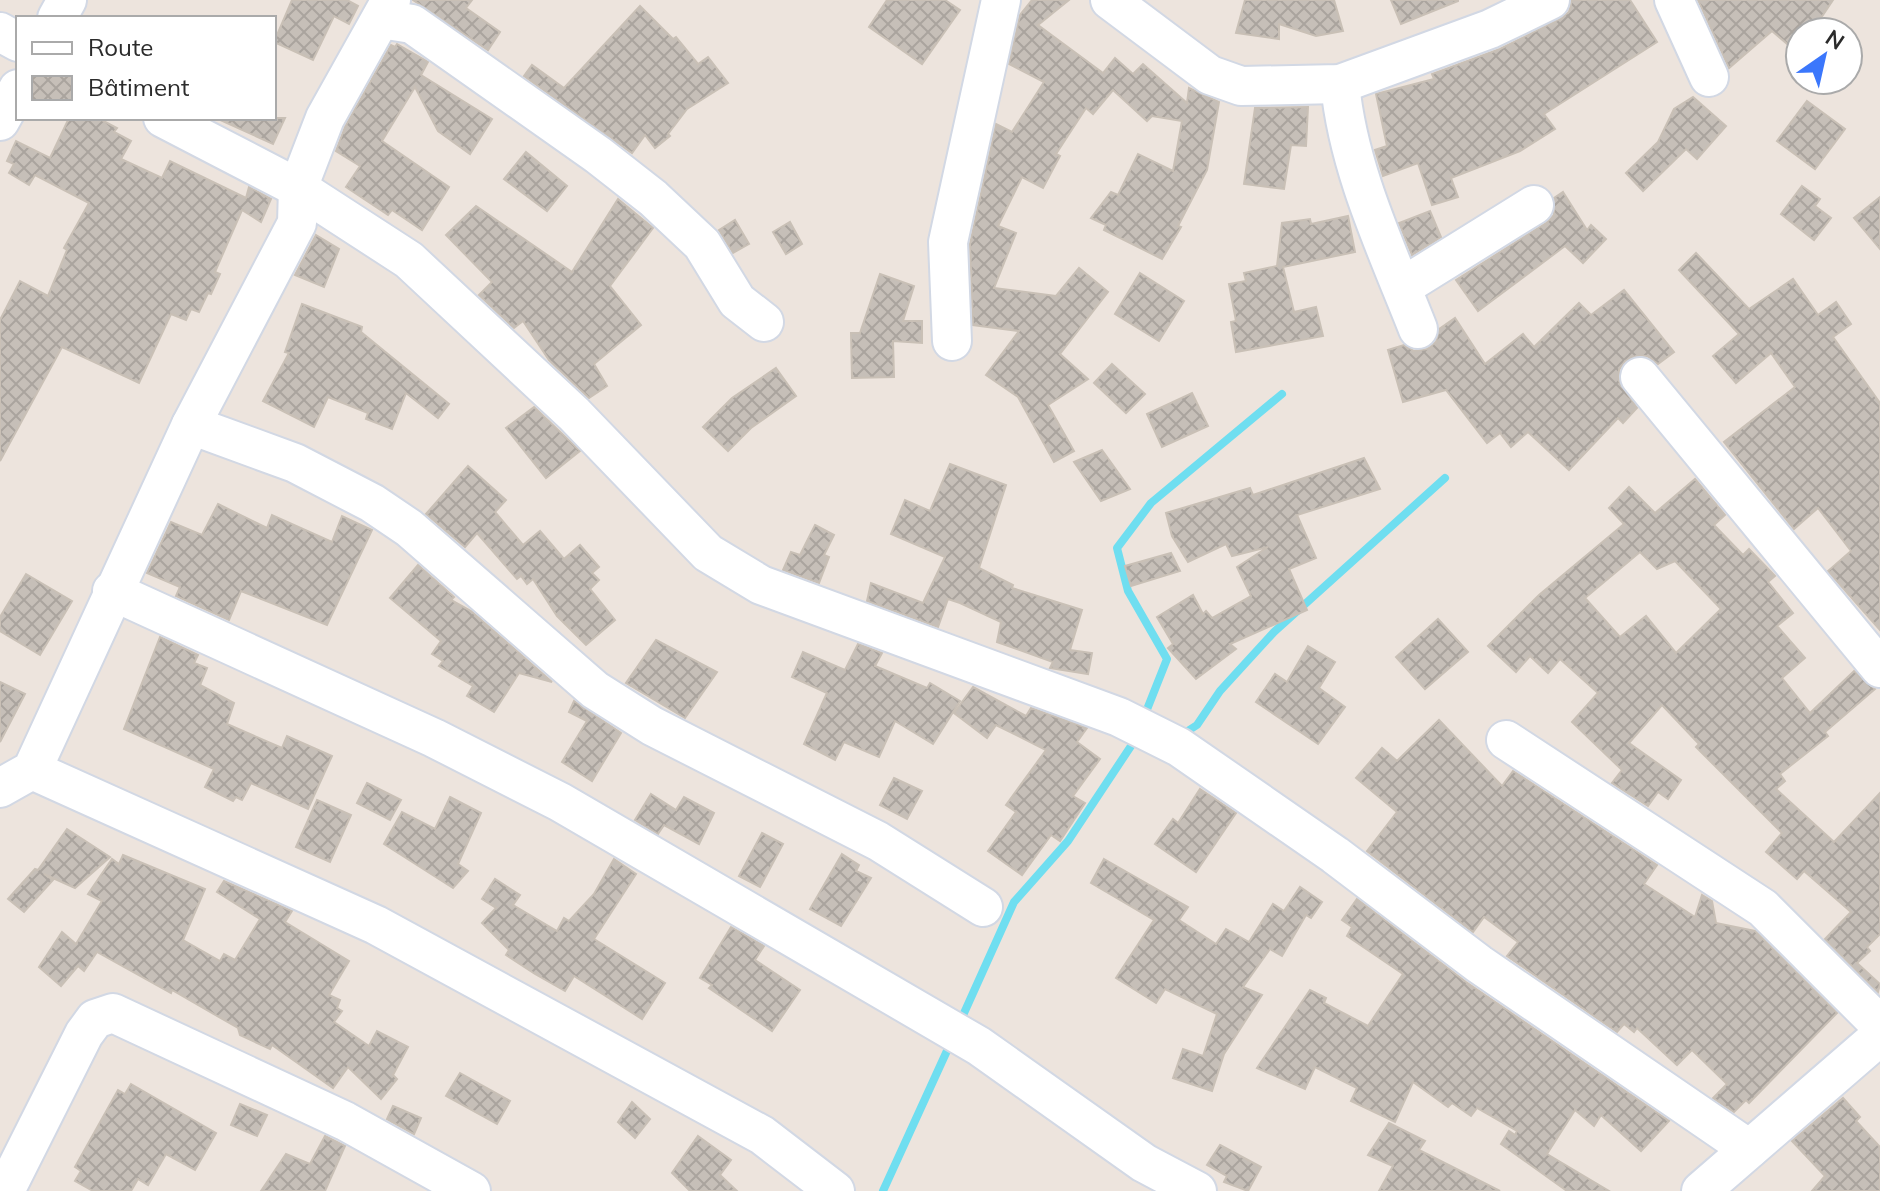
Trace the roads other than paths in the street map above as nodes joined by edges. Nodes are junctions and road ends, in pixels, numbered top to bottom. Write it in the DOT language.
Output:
graph roads {
  1 [pos="1001,0"];
  2 [pos="1110,0"];
  3 [pos="1550,0"];
  4 [pos="1674,0"];
  5 [pos="386,10"];
  6 [pos="1709,77"];
  7 [pos="1340,84"];
  8 [pos="16,93"];
  9 [pos="167,120"];
  10 [pos="0,121"];
  11 [pos="298,188"];
  12 [pos="1534,205"];
  13 [pos="1402,287"];
  14 [pos="764,322"];
  15 [pos="1418,329"];
  16 [pos="952,341"];
  17 [pos="1640,377"];
  18 [pos="191,425"];
  19 [pos="112,591"];
  20 [pos="1880,668"];
  21 [pos="1506,740"];
  22 [pos="16,779"];
  23 [pos="983,907"];
  24 [pos="1880,1025"];
  25 [pos="1880,1036"];
  26 [pos="1731,1175"];
  27 [pos="5,1191"];
  28 [pos="471,1191"];
  29 [pos="835,1191"];
  30 [pos="1197,1191"];
  1 -- 16 [label="street"];
  2 -- 7 [label="street"];
  3 -- 7 [label="street"];
  4 -- 6 [label="street"];
  5 -- 11 [label="street"];
  5 -- 14 [label="street"];
  7 -- 13 [label="street"];
  8 -- 10 [label="street"];
  9 -- 11 [label="street"];
  11 -- 18 [label="street"];
  11 -- 26 [label="street"];
  12 -- 13 [label="street"];
  13 -- 15 [label="street"];
  17 -- 20 [label="street"];
  18 -- 19 [label="street"];
  18 -- 23 [label="street"];
  19 -- 22 [label="street"];
  19 -- 30 [label="street"];
  21 -- 24 [label="street"];
  22 -- 29 [label="street"];
  25 -- 26 [label="street"];
  27 -- 28 [label="street"];
}
